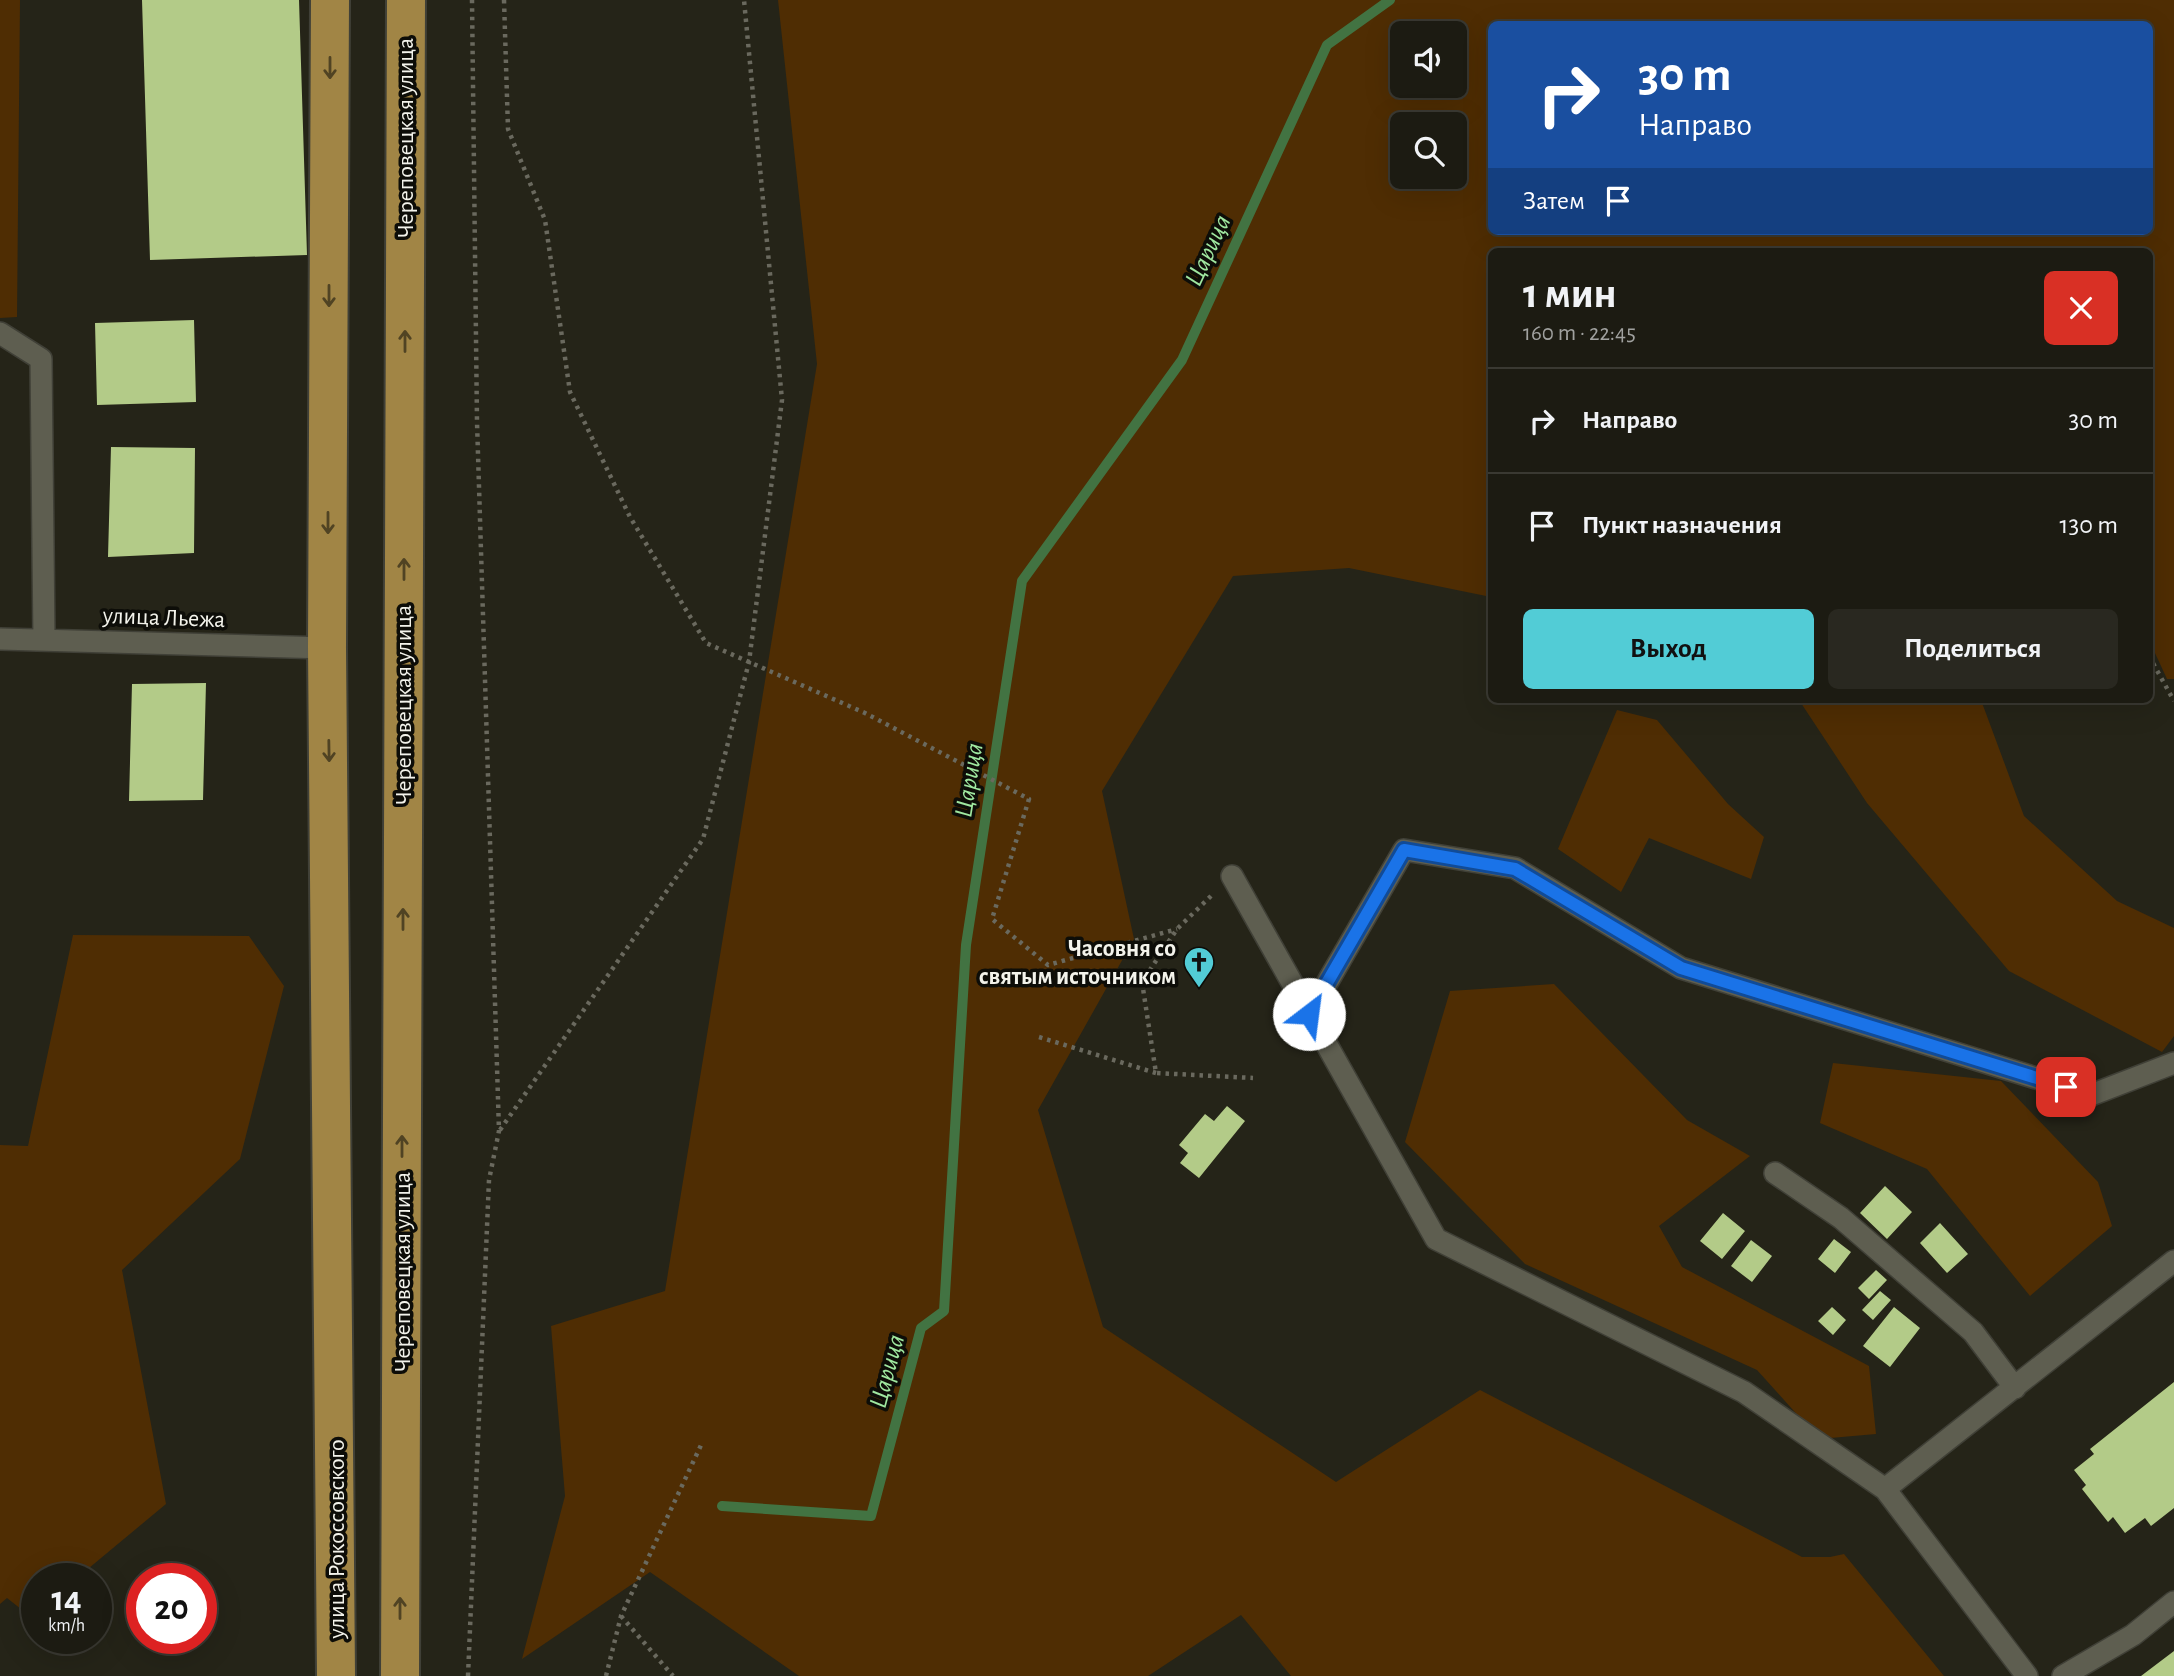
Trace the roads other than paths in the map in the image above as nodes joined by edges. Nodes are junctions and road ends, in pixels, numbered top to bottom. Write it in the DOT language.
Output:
graph roads {
  1 [pos="330,0"];
  2 [pos="406,0"];
  3 [pos="0,333"];
  4 [pos="0,639"];
  5 [pos="44,640"];
  6 [pos="327,648"];
  7 [pos="1232,876"];
  8 [pos="1309,1014"];
  9 [pos="2174,1063"];
  10 [pos="1775,1174"];
  11 [pos="2174,1261"];
  12 [pos="2015,1388"];
  13 [pos="1885,1489"];
  14 [pos="2174,1602"];
  15 [pos="336,1676"];
  16 [pos="400,1676"];
  17 [pos="2027,1676"];
  18 [pos="2063,1676"];
  1 -- 6 [label="highway, one-way"];
  16 -- 2 [label="highway, Череповецкая улица, one-way"];
  3 -- 5 [label="lane"];
  4 -- 5 [label="lane, улица Льежа"];
  5 -- 6 [label="lane, улица Льежа"];
  6 -- 15 [label="highway, улица Рокоссовского, one-way"];
  7 -- 8 [label="lane"];
  8 -- 9 [label="lane"];
  8 -- 13 [label="lane"];
  10 -- 12 [label="lane"];
  11 -- 12 [label="lane"];
  12 -- 13 [label="lane"];
  13 -- 17 [label="lane"];
  14 -- 18 [label="lane"];
}
